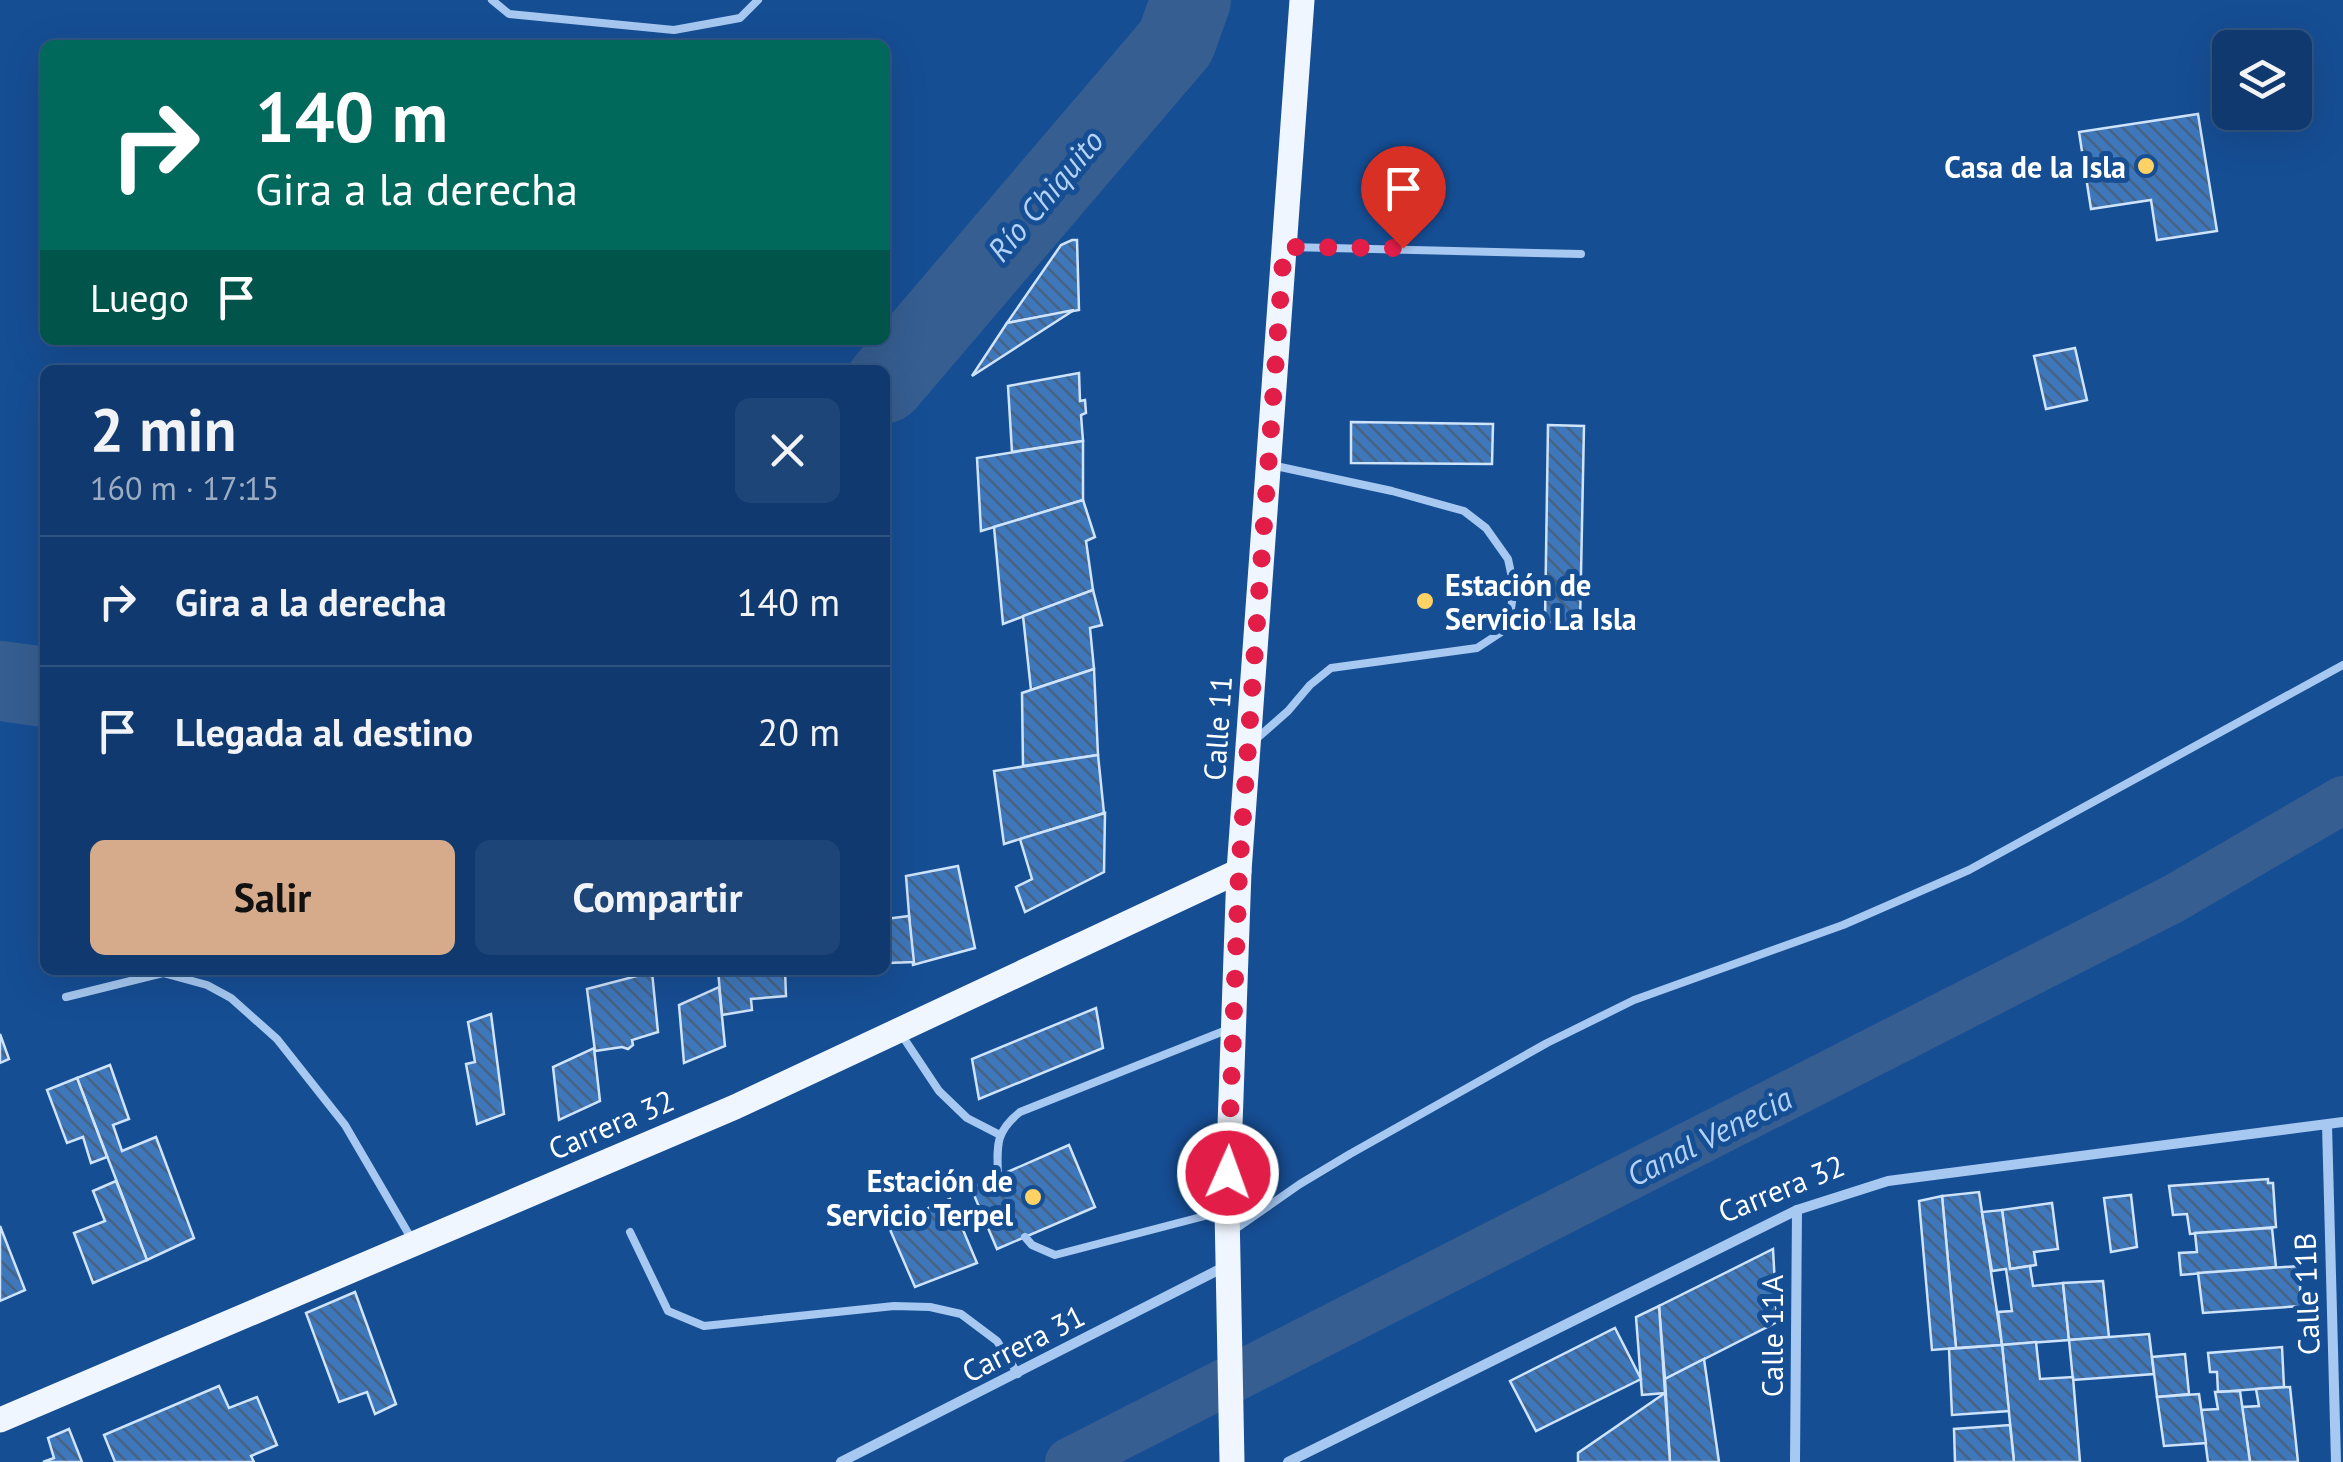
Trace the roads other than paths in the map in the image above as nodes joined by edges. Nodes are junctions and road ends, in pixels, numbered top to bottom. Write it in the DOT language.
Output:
graph roads {
  1 [pos="492,0"];
  2 [pos="758,0"];
  3 [pos="1302,0"];
  4 [pos="1284,247"];
  5 [pos="1582,254"];
  6 [pos="1268,464"];
  7 [pos="2343,666"];
  8 [pos="1248,746"];
  9 [pos="1239,872"];
  10 [pos="155,975"];
  11 [pos="170,975"];
  12 [pos="66,997"];
  13 [pos="1234,1027"];
  14 [pos="898,1030"];
  15 [pos="2343,1122"];
  16 [pos="2326,1125"];
  17 [pos="1000,1135"];
  18 [pos="998,1176"];
  19 [pos="1797,1210"];
  20 [pos="1226,1223"];
  21 [pos="630,1232"];
  22 [pos="1025,1237"];
  23 [pos="414,1244"];
  24 [pos="1226,1266"];
  25 [pos="1018,1374"];
  26 [pos="0,1420"];
  27 [pos="1232,1451"];
  28 [pos="841,1462"];
  29 [pos="1288,1462"];
  30 [pos="1795,1462"];
  31 [pos="2336,1462"];
  1 -- 2 [label="lane"];
  3 -- 4 [label="main road, Calle 11"];
  4 -- 5 [label="lane"];
  4 -- 6 [label="main road, Calle 11"];
  6 -- 8 [label="main road, Calle 11"];
  6 -- 8 [label="lane"];
  7 -- 20 [label="lane"];
  8 -- 9 [label="main road, Calle 11"];
  9 -- 13 [label="main road, Calle 11"];
  9 -- 14 [label="main road, Carrera 32"];
  10 -- 12 [label="lane"];
  11 -- 23 [label="lane"];
  13 -- 17 [label="lane"];
  13 -- 20 [label="main road, Calle 11"];
  14 -- 17 [label="lane"];
  14 -- 23 [label="main road, Carrera 32"];
  15 -- 16 [label="street, Carrera 32"];
  16 -- 19 [label="street, Carrera 32"];
  16 -- 31 [label="street, Calle 11B"];
  17 -- 18 [label="lane"];
  19 -- 29 [label="street, Carrera 32"];
  19 -- 30 [label="street, Calle 11A"];
  20 -- 22 [label="lane"];
  20 -- 24 [label="main road, Calle 11"];
  21 -- 25 [label="lane"];
  23 -- 26 [label="main road, Carrera 32"];
  24 -- 25 [label="street, Carrera 31"];
  24 -- 27 [label="main road, Calle 11"];
  25 -- 28 [label="street, Carrera 31"];
}
